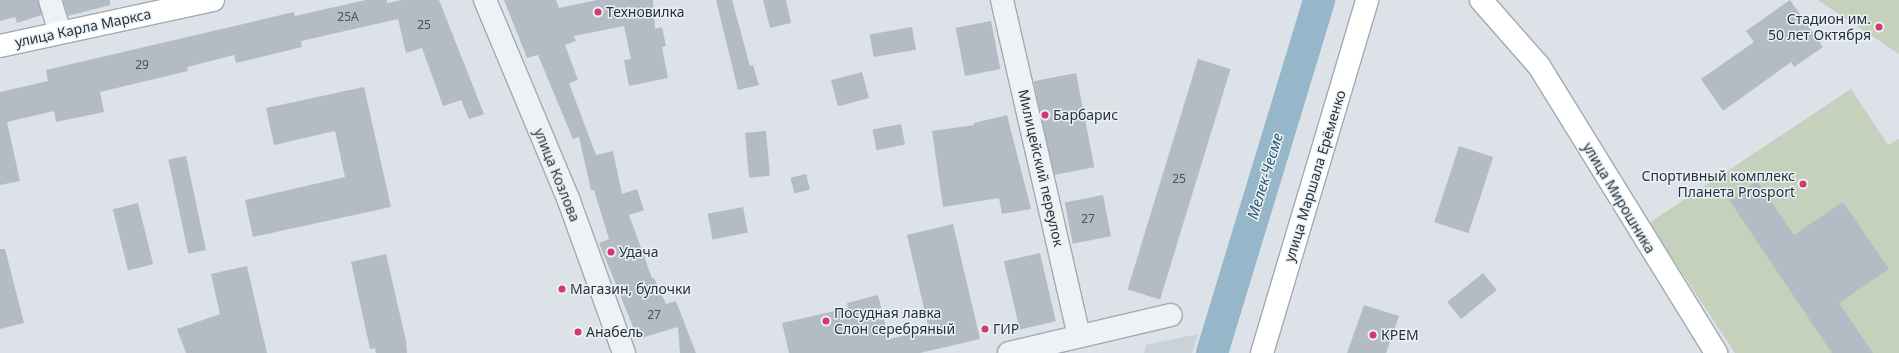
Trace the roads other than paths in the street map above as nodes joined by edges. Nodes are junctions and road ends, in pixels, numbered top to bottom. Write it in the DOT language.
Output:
graph roads {
  1 [pos="50,0"];
  2 [pos="213,0"];
  3 [pos="485,0"];
  4 [pos="1002,0"];
  5 [pos="1367,0"];
  6 [pos="1481,0"];
  7 [pos="60,33"];
  8 [pos="0,46"];
  9 [pos="1170,315"];
  10 [pos="1079,336"];
  11 [pos="624,353"];
  12 [pos="1009,353"];
  13 [pos="1262,353"];
  14 [pos="1716,353"];
  1 -- 7 [label="street"];
  2 -- 7 [label="main road, улица Карла Маркса"];
  3 -- 11 [label="street, улица Козлова"];
  4 -- 10 [label="street, Милицейский переулок"];
  5 -- 13 [label="main road, улица Маршала Ерёменко"];
  6 -- 14 [label="main road, улица Мирошника"];
  7 -- 8 [label="main road, улица Карла Маркса"];
  9 -- 10 [label="street"];
  10 -- 12 [label="street"];
}
